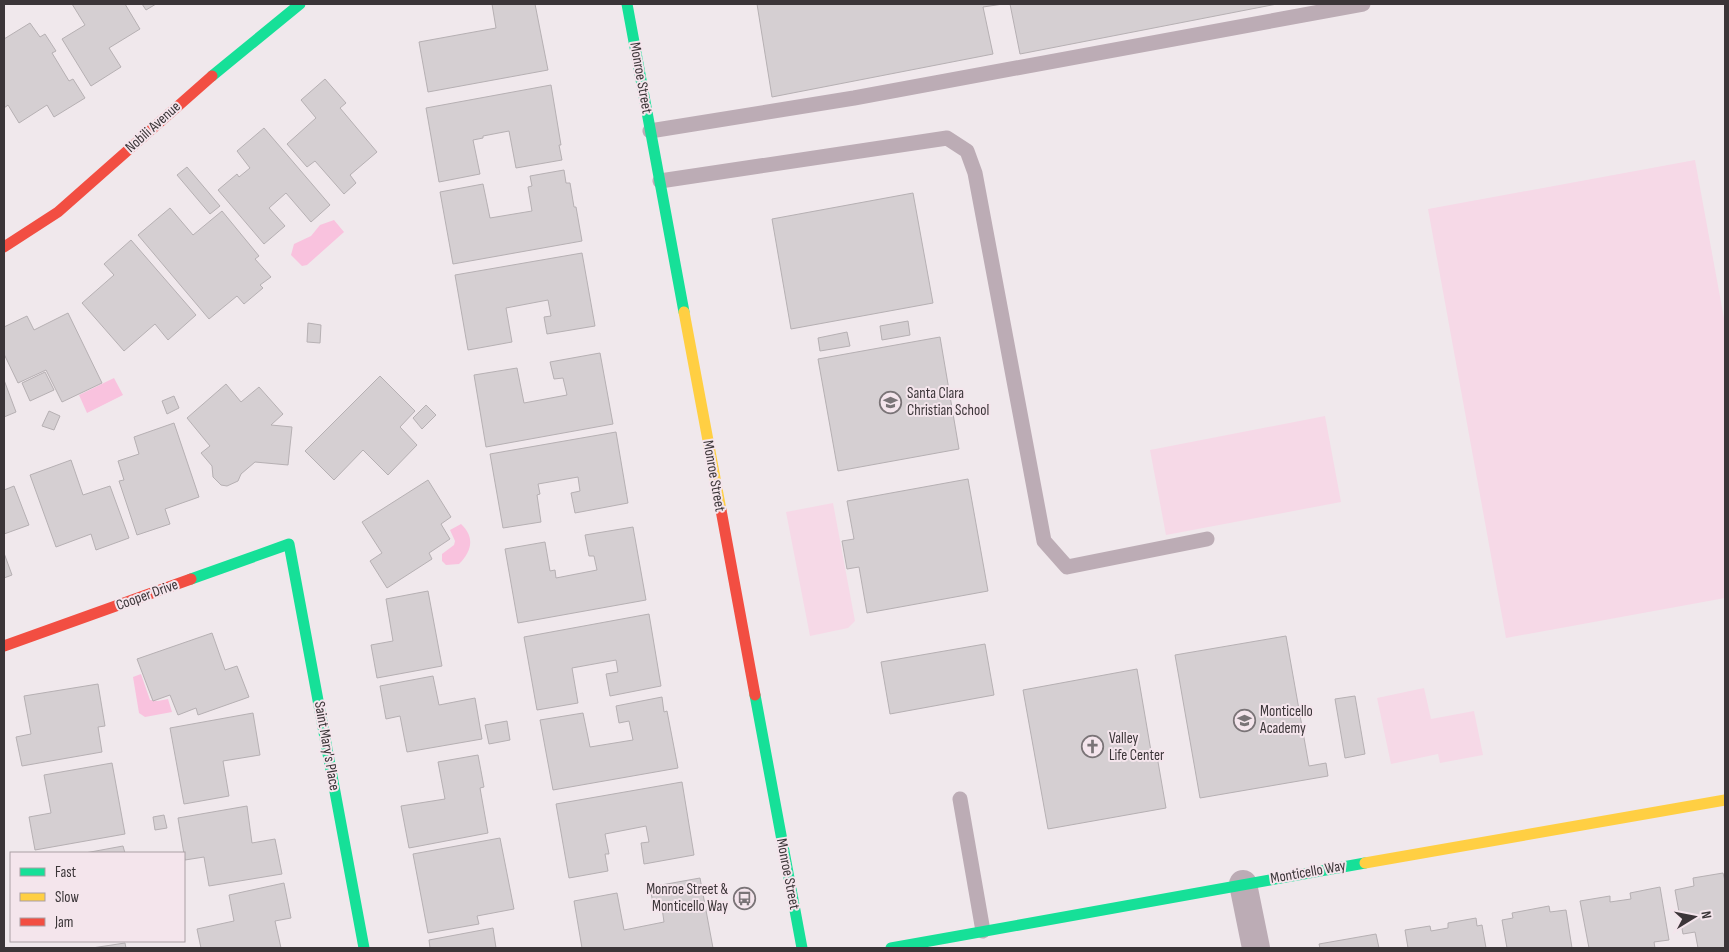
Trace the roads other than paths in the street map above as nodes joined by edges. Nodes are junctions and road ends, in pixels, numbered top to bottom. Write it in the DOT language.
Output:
graph roads {
  1 [pos="300,4"];
  2 [pos="627,4"];
  3 [pos="1362,4"];
  4 [pos="650,131"];
  5 [pos="660,181"];
  6 [pos="4,247"];
  7 [pos="1207,539"];
  8 [pos="290,544"];
  9 [pos="4,646"];
  10 [pos="960,799"];
  11 [pos="1725,800"];
  12 [pos="1243,884"];
  13 [pos="983,931"];
  14 [pos="364,948"];
  15 [pos="802,948"];
  16 [pos="891,948"];
  17 [pos="1256,948"];
  1 -- 6 [label="street, Nobili Avenue"];
  2 -- 4 [label="street, Monroe Street"];
  3 -- 4 [label="lane"];
  4 -- 5 [label="street, Monroe Street"];
  5 -- 7 [label="lane"];
  5 -- 15 [label="street, Monroe Street"];
  8 -- 9 [label="street, Cooper Drive"];
  8 -- 14 [label="street, Saint Mary's Place"];
  10 -- 13 [label="lane"];
  11 -- 12 [label="street, Monticello Way"];
  12 -- 13 [label="street, Monticello Way"];
  12 -- 17 [label="street"];
  13 -- 16 [label="street, Monticello Way"];
}
